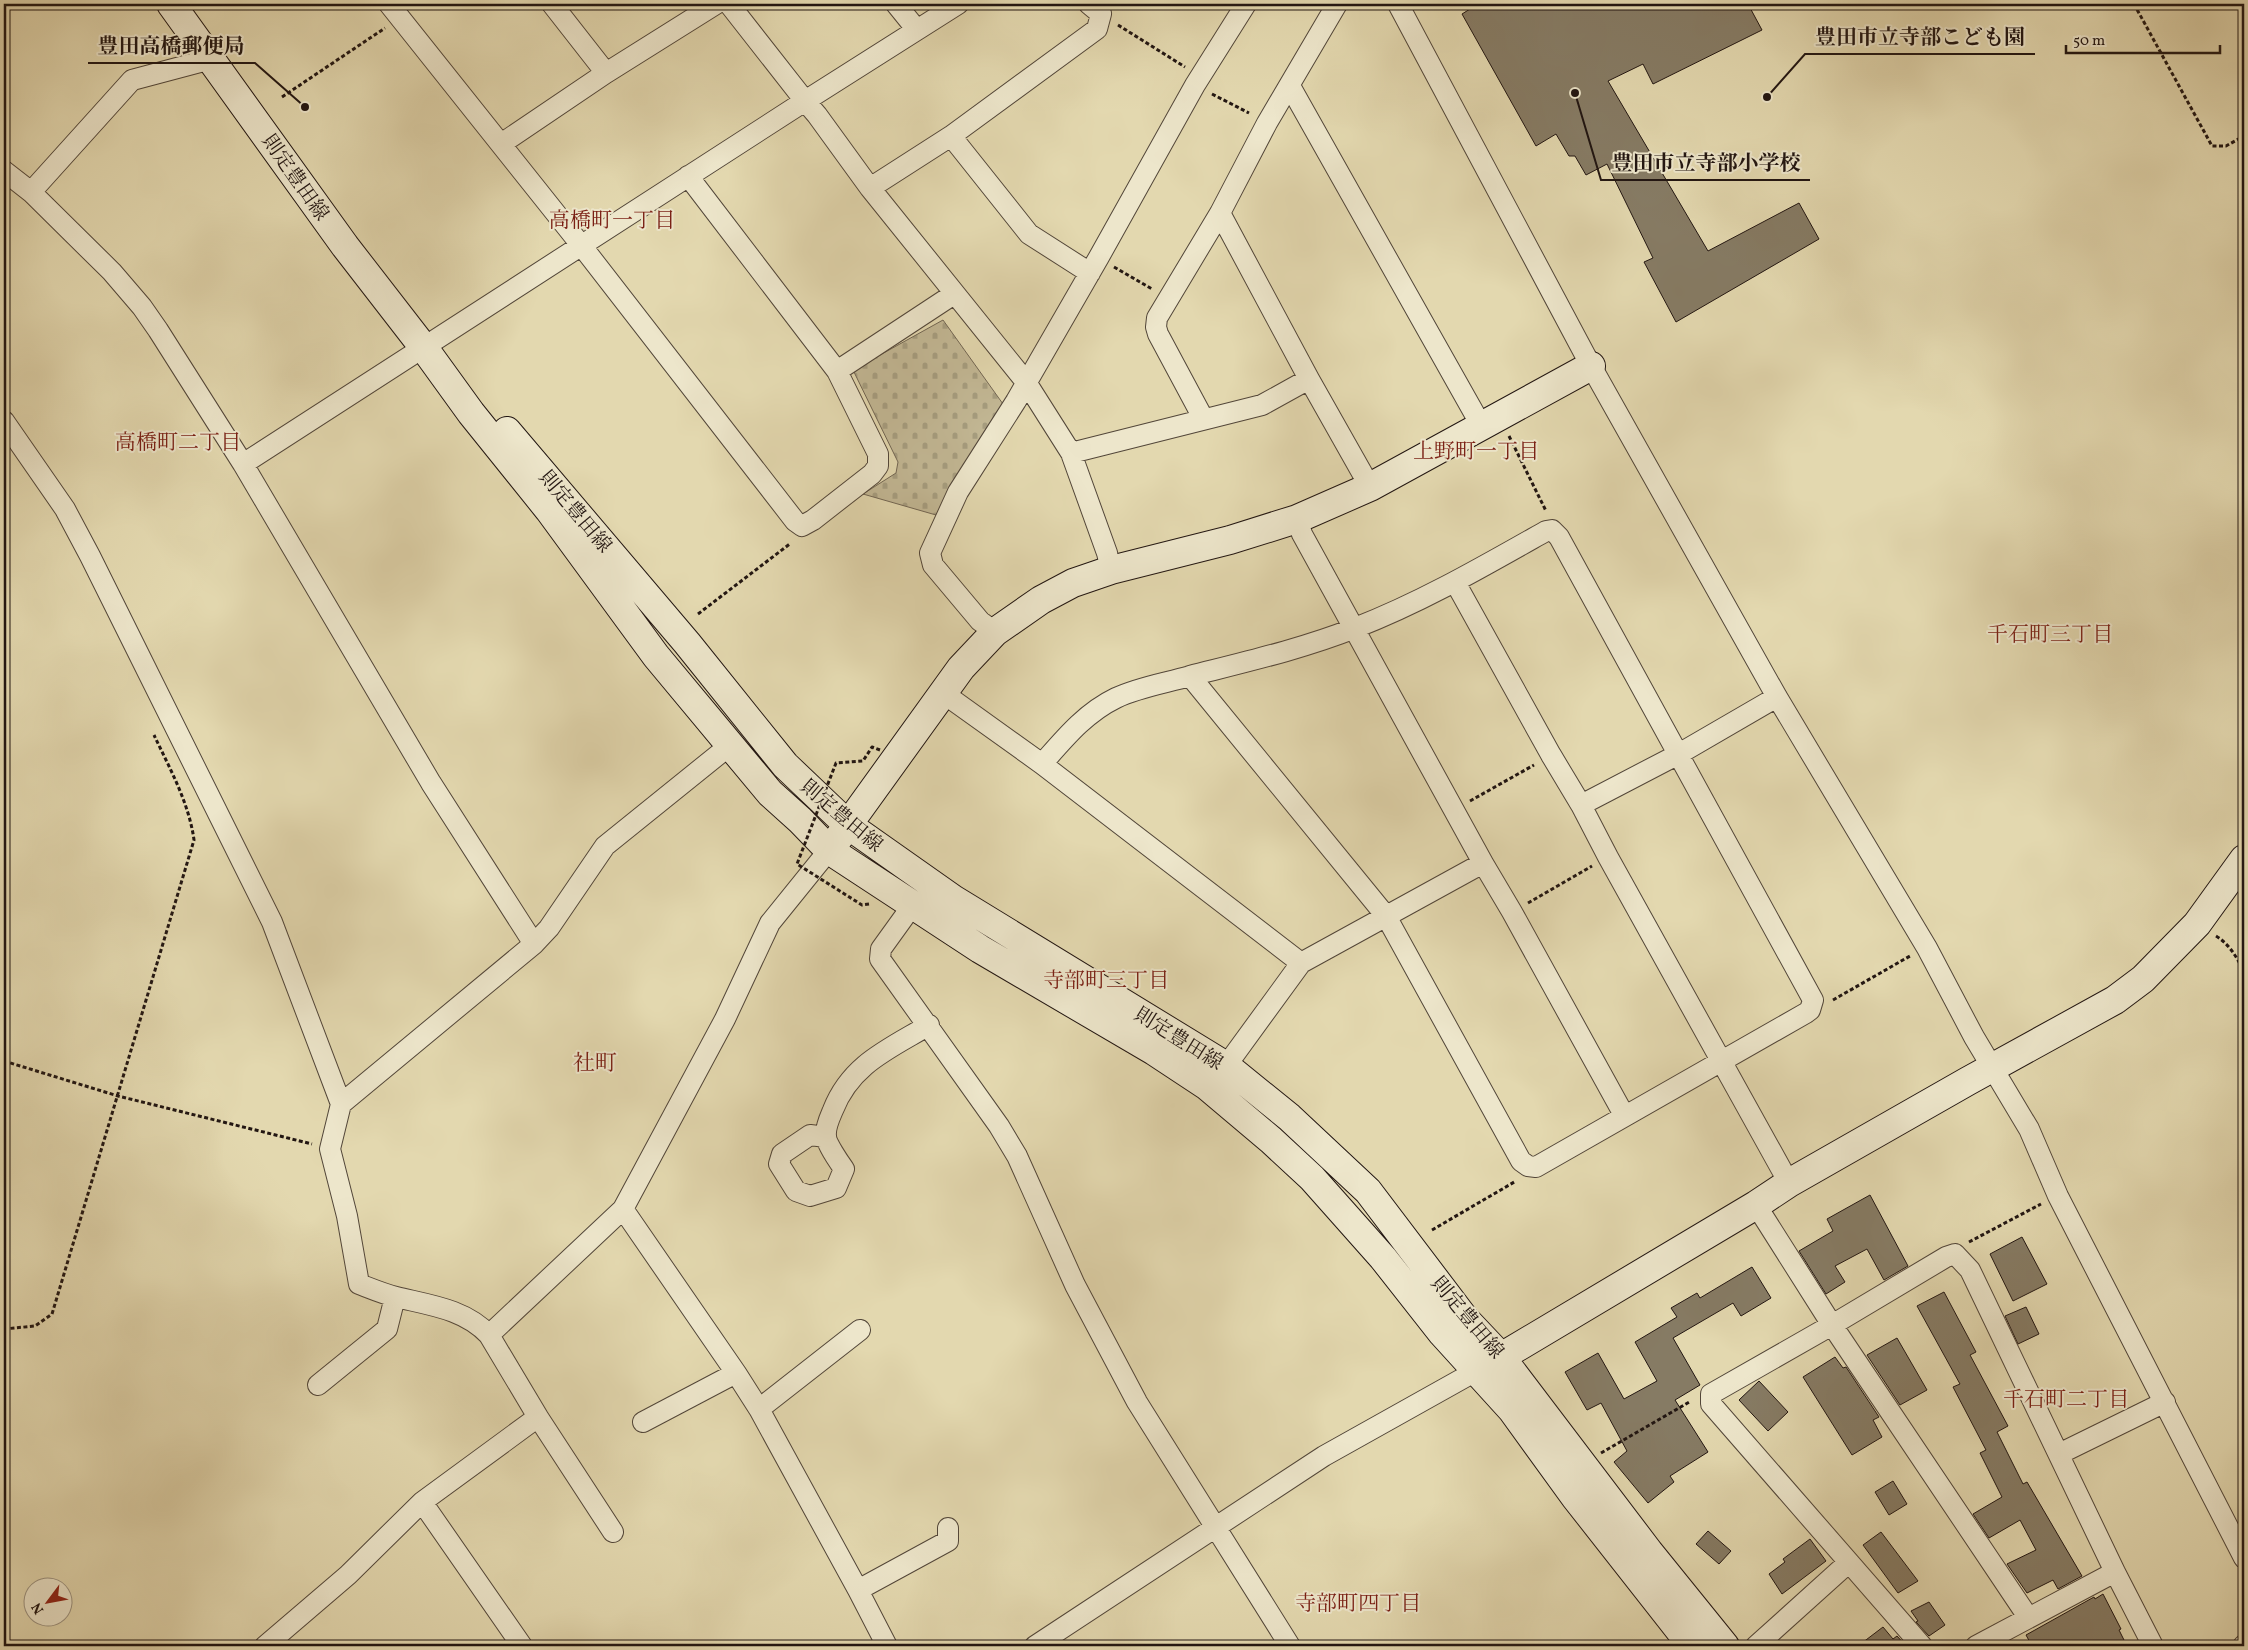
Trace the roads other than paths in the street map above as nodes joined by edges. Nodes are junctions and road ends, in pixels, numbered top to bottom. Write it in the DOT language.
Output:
graph roads {
  1 [pos="171,4"];
  2 [pos="552,4"];
  3 [pos="716,4"];
  4 [pos="729,4"];
  5 [pos="896,4"];
  6 [pos="958,4"];
  7 [pos="1246,4"];
  8 [pos="1337,4"];
  9 [pos="1398,4"];
  10 [pos="1095,9"];
  11 [pos="395,11"];
  12 [pos="917,30"];
  13 [pos="211,59"];
  14 [pos="606,73"];
  15 [pos="1290,86"];
  16 [pos="805,101"];
  17 [pos="951,136"];
  18 [pos="501,144"];
  19 [pos="4,171"];
  20 [pos="688,176"];
  21 [pos="870,188"];
  22 [pos="31,192"];
  23 [pos="1220,213"];
  24 [pos="581,245"];
  25 [pos="1094,265"];
  26 [pos="954,294"];
  27 [pos="424,348"];
  28 [pos="1591,366"];
  29 [pos="838,371"];
  30 [pos="1309,379"];
  31 [pos="1026,382"];
  32 [pos="1203,418"];
  33 [pos="4,421"];
  34 [pos="1495,429"];
  35 [pos="1071,453"];
  36 [pos="243,464"];
  37 [pos="1370,487"];
  38 [pos="1297,520"];
  39 [pos="1111,570"];
  40 [pos="1455,582"];
  41 [pos="1355,628"];
  42 [pos="995,632"];
  43 [pos="1190,676"];
  44 [pos="943,693"];
  45 [pos="1777,697"];
  46 [pos="729,746"];
  47 [pos="1677,754"];
  48 [pos="1042,764"];
  49 [pos="1582,805"];
  50 [pos="848,825"];
  51 [pos="829,850"];
  52 [pos="2244,859"];
  53 [pos="1483,863"];
  54 [pos="912,906"];
  55 [pos="1386,916"];
  56 [pos="534,944"];
  57 [pos="1301,962"];
  58 [pos="929,1025"];
  59 [pos="1721,1061"];
  60 [pos="1226,1066"];
  61 [pos="1993,1068"];
  62 [pos="341,1104"];
  63 [pos="1624,1115"];
  64 [pos="826,1137"];
  65 [pos="1789,1183"];
  66 [pos="1756,1205"];
  67 [pos="622,1209"];
  68 [pos="395,1297"];
  69 [pos="1832,1325"];
  70 [pos="860,1330"];
  71 [pos="489,1335"];
  72 [pos="1501,1357"];
  73 [pos="1476,1371"];
  74 [pos="736,1373"];
  75 [pos="318,1385"];
  76 [pos="2165,1402"];
  77 [pos="759,1409"];
  78 [pos="538,1417"];
  79 [pos="642,1422"];
  80 [pos="2059,1454"];
  81 [pos="422,1502"];
  82 [pos="948,1528"];
  83 [pos="1215,1528"];
  84 [pos="613,1532"];
  85 [pos="2244,1558"];
  86 [pos="1848,1563"];
  87 [pos="2115,1572"];
  88 [pos="858,1590"];
  89 [pos="2028,1617"];
  90 [pos="1688,1645"];
  91 [pos="265,1646"];
  92 [pos="522,1646"];
  93 [pos="887,1646"];
  94 [pos="1034,1646"];
  95 [pos="1290,1646"];
  96 [pos="1725,1646"];
  97 [pos="1756,1646"];
  98 [pos="1922,1646"];
  99 [pos="1976,1646"];
  100 [pos="2153,1646"];
  1 -- 13 [label="main road, 則定豊田線"];
  2 -- 14 [label="street"];
  3 -- 14 [label="street"];
  4 -- 16 [label="street"];
  5 -- 12 [label="street"];
  6 -- 12 [label="street"];
  7 -- 25 [label="street"];
  8 -- 15 [label="street"];
  9 -- 28 [label="street"];
  10 -- 17 [label="street"];
  11 -- 18 [label="street"];
  12 -- 16 [label="street"];
  13 -- 22 [label="street"];
  13 -- 27 [label="main road, 則定豊田線"];
  14 -- 18 [label="street"];
  15 -- 23 [label="street"];
  15 -- 34 [label="street"];
  16 -- 20 [label="street"];
  16 -- 21 [label="street"];
  17 -- 21 [label="street"];
  17 -- 25 [label="street"];
  18 -- 24 [label="street"];
  19 -- 22 [label="street"];
  20 -- 24 [label="street"];
  20 -- 29 [label="street"];
  21 -- 26 [label="street"];
  22 -- 36 [label="street"];
  23 -- 30 [label="street"];
  23 -- 32 [label="street"];
  24 -- 27 [label="street"];
  24 -- 29 [label="street"];
  25 -- 31 [label="street"];
  26 -- 29 [label="street"];
  26 -- 31 [label="street"];
  27 -- 36 [label="street"];
  27 -- 46 [label="main road, 則定豊田線"];
  27 -- 50 [label="main road, 則定豊田線"];
  28 -- 34 [label="main road"];
  28 -- 45 [label="street"];
  30 -- 32 [label="street"];
  30 -- 37 [label="street"];
  31 -- 35 [label="street"];
  31 -- 42 [label="street"];
  32 -- 35 [label="street"];
  33 -- 62 [label="street"];
  34 -- 37 [label="main road"];
  35 -- 39 [label="street"];
  36 -- 56 [label="street"];
  37 -- 38 [label="main road"];
  38 -- 39 [label="main road"];
  38 -- 41 [label="street"];
  39 -- 42 [label="main road"];
  40 -- 41 [label="street"];
  40 -- 47 [label="street"];
  40 -- 49 [label="street"];
  41 -- 43 [label="street"];
  41 -- 53 [label="street"];
  42 -- 44 [label="main road"];
  43 -- 48 [label="street"];
  43 -- 55 [label="street"];
  44 -- 48 [label="street"];
  44 -- 50 [label="main road"];
  45 -- 47 [label="street"];
  45 -- 61 [label="street"];
  46 -- 51 [label="main road, 則定豊田線"];
  46 -- 56 [label="street"];
  47 -- 49 [label="street"];
  47 -- 59 [label="street"];
  48 -- 57 [label="street"];
  49 -- 59 [label="street"];
  50 -- 51 [label="main road"];
  50 -- 60 [label="main road, 則定豊田線"];
  51 -- 54 [label="main road, 則定豊田線"];
  51 -- 67 [label="street"];
  52 -- 61 [label="main road"];
  53 -- 55 [label="street"];
  53 -- 63 [label="street"];
  54 -- 58 [label="street"];
  54 -- 73 [label="main road, 則定豊田線"];
  55 -- 57 [label="street"];
  55 -- 63 [label="street"];
  56 -- 62 [label="street"];
  57 -- 60 [label="street"];
  58 -- 64 [label="street"];
  58 -- 83 [label="street"];
  59 -- 63 [label="street"];
  59 -- 65 [label="street"];
  60 -- 72 [label="main road, 則定豊田線"];
  61 -- 65 [label="main road"];
  61 -- 76 [label="street"];
  62 -- 68 [label="street"];
  65 -- 66 [label="main road"];
  66 -- 69 [label="street"];
  66 -- 72 [label="main road"];
  67 -- 71 [label="street"];
  67 -- 74 [label="street"];
  68 -- 71 [label="street"];
  68 -- 75 [label="street"];
  69 -- 80 [label="street"];
  69 -- 86 [label="street"];
  69 -- 89 [label="street"];
  70 -- 77 [label="street"];
  71 -- 78 [label="street"];
  72 -- 73 [label="main road"];
  72 -- 96 [label="main road, 則定豊田線"];
  73 -- 83 [label="street"];
  73 -- 90 [label="main road, 則定豊田線"];
  74 -- 77 [label="street"];
  74 -- 79 [label="street"];
  76 -- 80 [label="street"];
  76 -- 85 [label="street"];
  77 -- 88 [label="street"];
  78 -- 81 [label="street"];
  78 -- 84 [label="street"];
  80 -- 87 [label="street"];
  81 -- 91 [label="street"];
  81 -- 92 [label="street"];
  82 -- 88 [label="street"];
  83 -- 94 [label="street"];
  83 -- 95 [label="street"];
  86 -- 97 [label="street"];
  86 -- 98 [label="street"];
  87 -- 89 [label="street"];
  87 -- 100 [label="street"];
  88 -- 93 [label="street"];
  89 -- 99 [label="street"];
}
